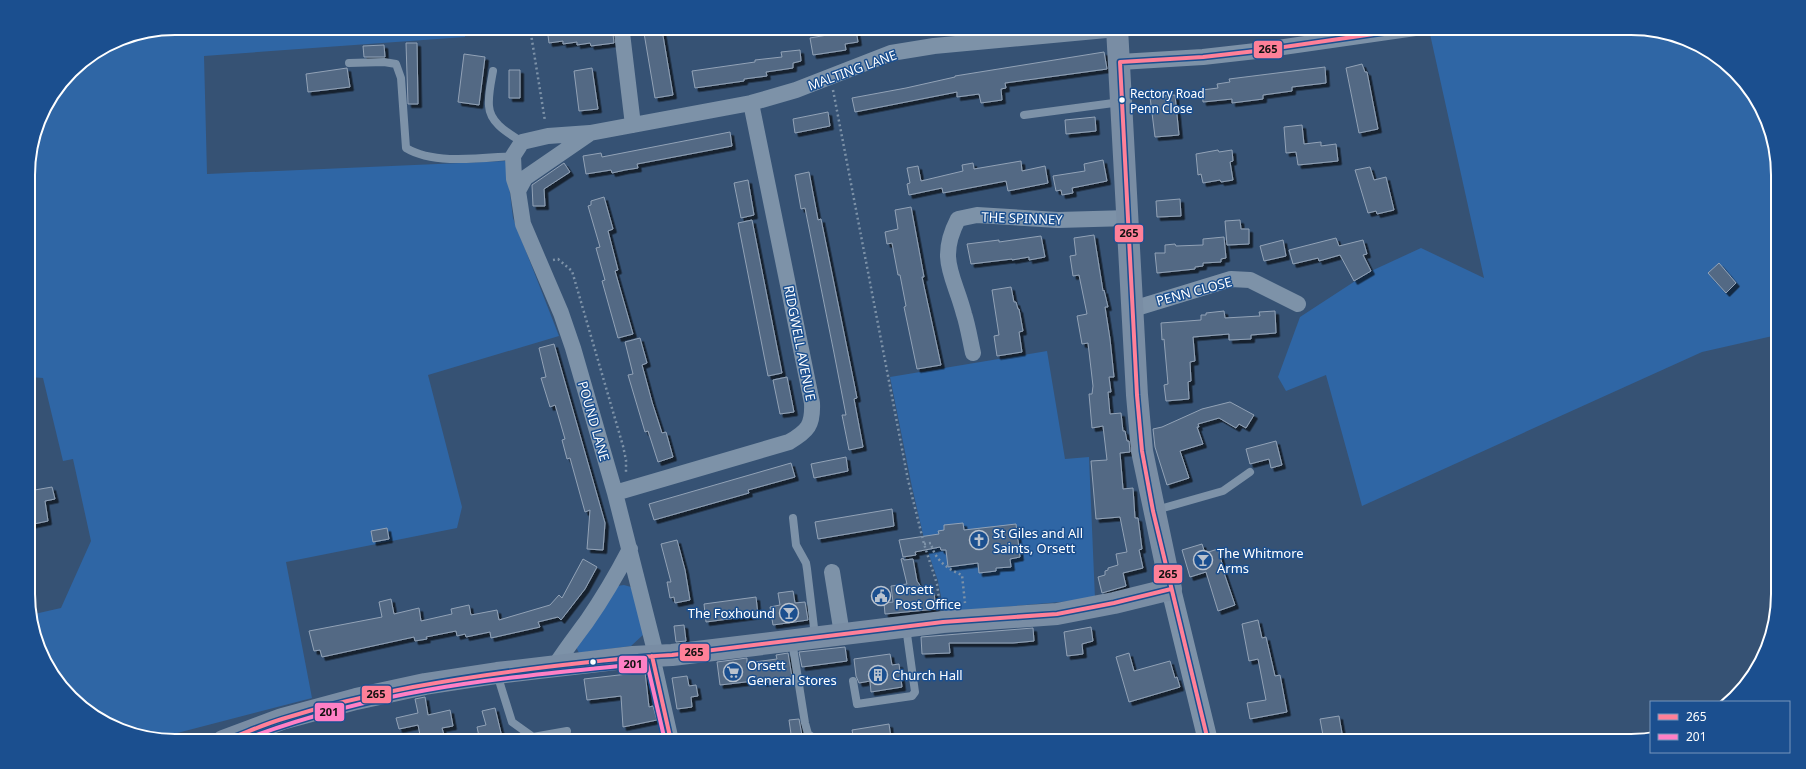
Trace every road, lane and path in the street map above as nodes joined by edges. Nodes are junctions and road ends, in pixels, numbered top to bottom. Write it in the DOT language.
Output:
graph roads {
  1 [pos="531,35"];
  2 [pos="622,35"];
  3 [pos="1052,35"];
  4 [pos="1118,35"];
  5 [pos="1367,35"];
  6 [pos="1120,62"];
  7 [pos="349,63"];
  8 [pos="493,71"];
  9 [pos="831,77"];
  10 [pos="1122,102"];
  11 [pos="751,103"];
  12 [pos="1024,115"];
  13 [pos="633,125"];
  14 [pos="590,133"];
  15 [pos="548,136"];
  16 [pos="522,142"];
  17 [pos="513,156"];
  18 [pos="518,191"];
  19 [pos="1129,218"];
  20 [pos="541,264"];
  21 [pos="1298,304"];
  22 [pos="1133,309"];
  23 [pos="972,353"];
  24 [pos="1250,472"];
  25 [pos="621,491"];
  26 [pos="1153,511"];
  27 [pos="793,518"];
  28 [pos="924,544"];
  29 [pos="630,549"];
  30 [pos="832,572"];
  31 [pos="1171,589"];
  32 [pos="968,621"];
  33 [pos="943,622"];
  34 [pos="906,626"];
  35 [pos="842,634"];
  36 [pos="815,637"];
  37 [pos="792,640"];
  38 [pos="654,656"];
  39 [pos="555,666"];
  40 [pos="497,673"];
  41 [pos="853,681"];
  42 [pos="567,731"];
  43 [pos="244,734"];
  44 [pos="529,734"];
  45 [pos="550,734"];
  46 [pos="670,734"];
  47 [pos="808,734"];
  48 [pos="1206,734"];
  1 -- 15 [label="path"];
  2 -- 13 [label="street"];
  3 -- 9 [label="street, MALTING LANE"];
  4 -- 6 [label="main road"];
  5 -- 6 [label="street"];
  6 -- 10 [label="main road"];
  7 -- 17 [label="lane"];
  8 -- 16 [label="lane"];
  9 -- 11 [label="street, MALTING LANE"];
  9 -- 28 [label="path"];
  10 -- 12 [label="lane"];
  10 -- 19 [label="main road"];
  11 -- 13 [label="street, MALTING LANE"];
  11 -- 25 [label="street, RIDGWELL AVENUE"];
  13 -- 14 [label="street, MALTING LANE"];
  14 -- 15 [label="street, MALTING LANE"];
  14 -- 18 [label="street, MALTING LANE"];
  15 -- 16 [label="street, MALTING LANE"];
  16 -- 17 [label="street"];
  17 -- 18 [label="street, POUND LANE"];
  18 -- 20 [label="street, POUND LANE"];
  19 -- 22 [label="main road"];
  19 -- 23 [label="street, THE SPINNEY"];
  20 -- 25 [label="street, POUND LANE"];
  20 -- 25 [label="path"];
  21 -- 22 [label="street, PENN CLOSE"];
  22 -- 26 [label="main road"];
  24 -- 26 [label="lane"];
  25 -- 29 [label="street, POUND LANE"];
  26 -- 31 [label="main road"];
  27 -- 36 [label="lane"];
  28 -- 32 [label="path"];
  28 -- 33 [label="path"];
  29 -- 38 [label="street, POUND LANE"];
  29 -- 39 [label="street"];
  30 -- 35 [label="street"];
  31 -- 32 [label="main road"];
  31 -- 48 [label="street"];
  32 -- 33 [label="main road"];
  33 -- 34 [label="main road"];
  34 -- 35 [label="main road"];
  34 -- 41 [label="lane"];
  35 -- 36 [label="main road"];
  36 -- 37 [label="main road"];
  37 -- 38 [label="main road"];
  37 -- 47 [label="lane"];
  38 -- 39 [label="main road"];
  38 -- 46 [label="street, POUND LANE"];
  39 -- 40 [label="main road"];
  40 -- 43 [label="main road"];
  40 -- 44 [label="lane"];
  42 -- 45 [label="lane"];
}
